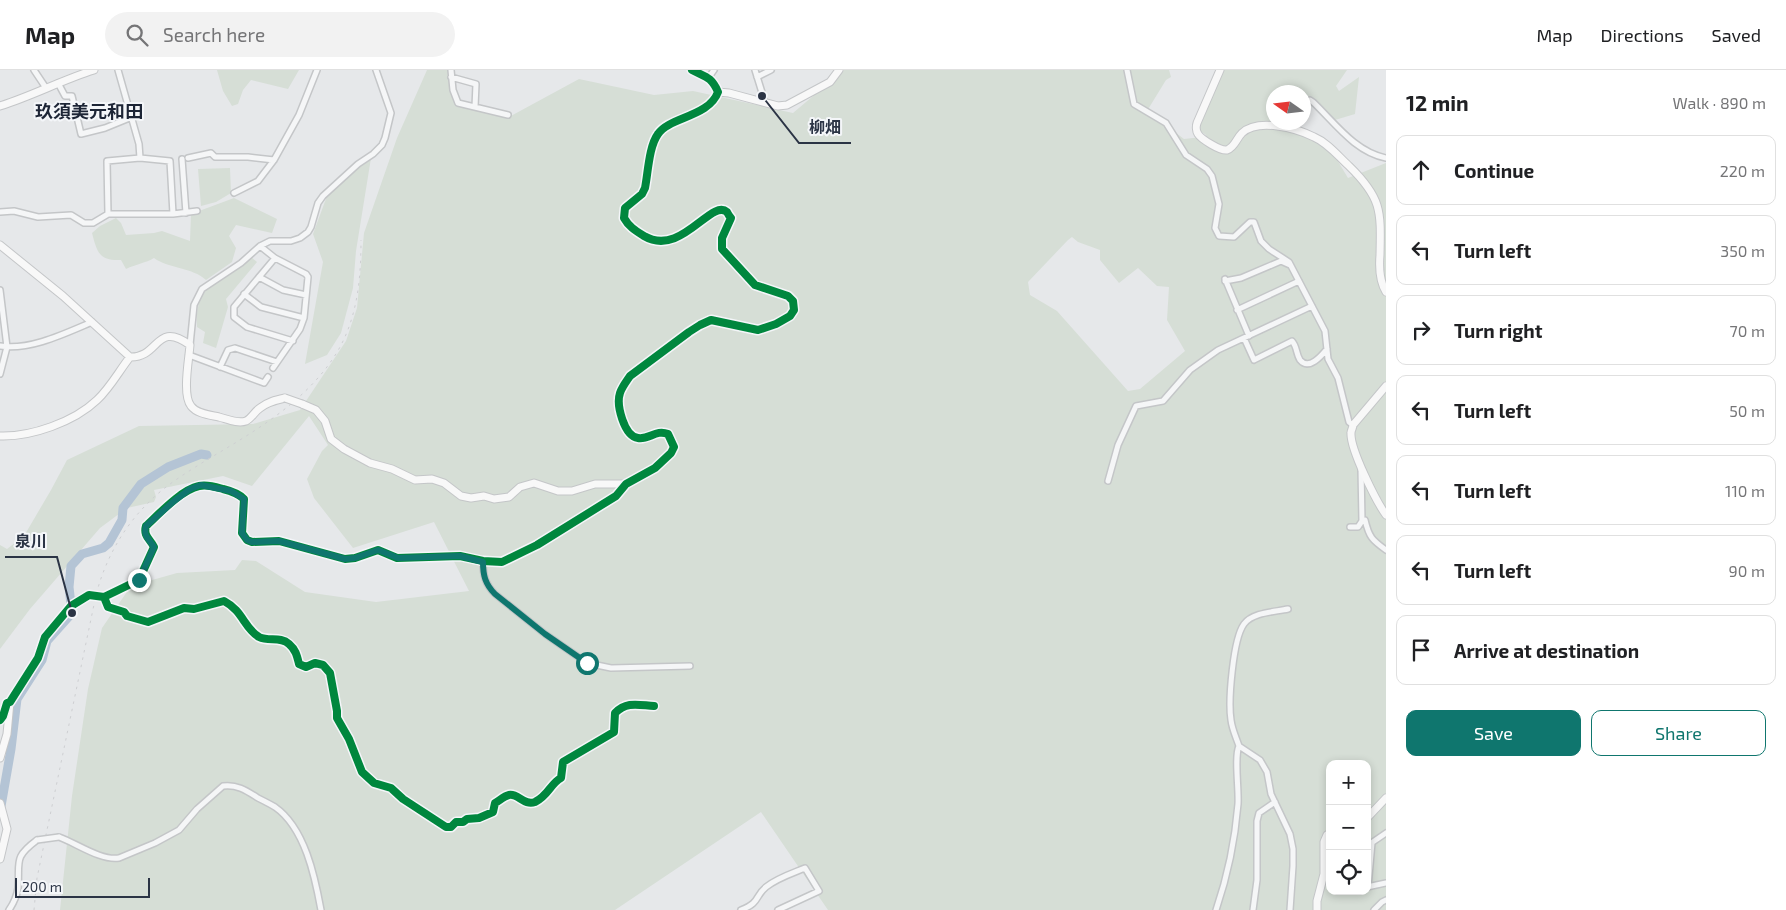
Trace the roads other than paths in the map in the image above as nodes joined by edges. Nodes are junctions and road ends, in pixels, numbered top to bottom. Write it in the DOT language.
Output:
graph roads {
  1 [pos="34,70"];
  2 [pos="94,70"];
  3 [pos="118,70"];
  4 [pos="317,70"];
  5 [pos="376,70"];
  6 [pos="451,70"];
  7 [pos="692,70"];
  8 [pos="714,70"];
  9 [pos="755,70"];
  10 [pos="771,70"];
  11 [pos="839,70"];
  12 [pos="1127,70"];
  13 [pos="1220,70"];
  14 [pos="451,77"];
  15 [pos="709,77"];
  16 [pos="757,77"];
  17 [pos="58,83"];
  18 [pos="46,88"];
  19 [pos="718,92"];
  20 [pos="1311,101"];
  21 [pos="762,102"];
  22 [pos="0,106"];
  23 [pos="475,107"];
  24 [pos="508,115"];
  25 [pos="132,117"];
  26 [pos="1266,124"];
  27 [pos="1294,130"];
  28 [pos="140,158"];
  29 [pos="188,158"];
  30 [pos="1386,158"];
  31 [pos="182,159"];
  32 [pos="274,160"];
  33 [pos="234,193"];
  34 [pos="197,211"];
  35 [pos="0,212"];
  36 [pos="186,213"];
  37 [pos="108,214"];
  38 [pos="173,214"];
  39 [pos="0,246"];
  40 [pos="260,246"];
  41 [pos="275,258"];
  42 [pos="1291,265"];
  43 [pos="259,277"];
  44 [pos="1299,281"];
  45 [pos="0,290"];
  46 [pos="1386,292"];
  47 [pos="244,294"];
  48 [pos="306,294"];
  49 [pos="1312,306"];
  50 [pos="1237,310"];
  51 [pos="304,318"];
  52 [pos="92,322"];
  53 [pos="1246,337"];
  54 [pos="293,341"];
  55 [pos="190,344"];
  56 [pos="0,346"];
  57 [pos="7,347"];
  58 [pos="1328,348"];
  59 [pos="189,355"];
  60 [pos="130,357"];
  61 [pos="277,362"];
  62 [pos="220,367"];
  63 [pos="273,368"];
  64 [pos="0,374"];
  65 [pos="268,377"];
  66 [pos="1386,386"];
  67 [pos="1353,425"];
  68 [pos="0,436"];
  69 [pos="1361,466"];
  70 [pos="1108,481"];
  71 [pos="626,484"];
  72 [pos="1386,515"];
  73 [pos="1362,521"];
  74 [pos="1350,527"];
  75 [pos="1386,550"];
  76 [pos="483,562"];
  77 [pos="104,597"];
  78 [pos="1288,609"];
  79 [pos="690,666"];
  80 [pos="10,702"];
  81 [pos="654,706"];
  82 [pos="0,720"];
  83 [pos="1239,746"];
  84 [pos="0,758"];
  85 [pos="1386,798"];
  86 [pos="1275,802"];
  87 [pos="1,806"];
  88 [pos="1371,814"];
  89 [pos="1386,833"];
  90 [pos="1326,835"];
  91 [pos="1371,844"];
  92 [pos="0,859"];
  93 [pos="1386,883"];
  94 [pos="1371,886"];
  95 [pos="1386,900"];
  96 [pos="10,910"];
  97 [pos="321,910"];
  98 [pos="741,910"];
  99 [pos="778,910"];
  100 [pos="1216,910"];
  101 [pos="1253,910"];
  102 [pos="1290,910"];
  103 [pos="1318,910"];
  104 [pos="1374,910"];
  1 -- 18 [label="street"];
  2 -- 17 [label="street"];
  3 -- 25 [label="street"];
  4 -- 32 [label="street"];
  5 -- 40 [label="street"];
  6 -- 14 [label="street"];
  7 -- 15 [label="street"];
  8 -- 15 [label="street"];
  9 -- 16 [label="street"];
  10 -- 16 [label="street"];
  11 -- 21 [label="street"];
  12 -- 42 [label="street"];
  13 -- 26 [label="street"];
  14 -- 23 [label="street"];
  14 -- 23 [label="street"];
  15 -- 19 [label="street"];
  16 -- 21 [label="street"];
  17 -- 18 [label="street"];
  17 -- 25 [label="street"];
  18 -- 22 [label="street"];
  19 -- 21 [label="street"];
  19 -- 71 [label="street"];
  20 -- 30 [label="street"];
  23 -- 24 [label="street"];
  25 -- 28 [label="street"];
  27 -- 46 [label="street"];
  28 -- 37 [label="street"];
  28 -- 38 [label="street"];
  29 -- 32 [label="street"];
  31 -- 36 [label="street"];
  32 -- 33 [label="street"];
  34 -- 36 [label="street"];
  35 -- 37 [label="street"];
  36 -- 38 [label="street"];
  37 -- 38 [label="street"];
  39 -- 52 [label="street"];
  40 -- 41 [label="street"];
  40 -- 55 [label="street"];
  41 -- 43 [label="street"];
  41 -- 48 [label="street"];
  42 -- 44 [label="street"];
  42 -- 50 [label="street"];
  43 -- 47 [label="street"];
  43 -- 48 [label="street"];
  44 -- 49 [label="street"];
  44 -- 50 [label="street"];
  45 -- 57 [label="street"];
  47 -- 51 [label="street"];
  47 -- 54 [label="street"];
  48 -- 51 [label="street"];
  49 -- 53 [label="street"];
  49 -- 58 [label="street"];
  50 -- 53 [label="street"];
  51 -- 54 [label="street"];
  52 -- 57 [label="street"];
  52 -- 60 [label="street"];
  53 -- 58 [label="street"];
  53 -- 70 [label="street"];
  54 -- 61 [label="street"];
  55 -- 59 [label="street"];
  55 -- 60 [label="street"];
  56 -- 57 [label="street"];
  57 -- 64 [label="street"];
  58 -- 67 [label="street"];
  59 -- 62 [label="street"];
  59 -- 71 [label="street, bridge"];
  60 -- 68 [label="street"];
  61 -- 62 [label="street"];
  61 -- 63 [label="street"];
  62 -- 65 [label="street"];
  66 -- 67 [label="street"];
  67 -- 69 [label="street"];
  69 -- 72 [label="street"];
  69 -- 73 [label="street"];
  71 -- 76 [label="street"];
  73 -- 74 [label="street"];
  73 -- 75 [label="street"];
  76 -- 77 [label="street"];
  76 -- 79 [label="street"];
  77 -- 80 [label="street"];
  77 -- 81 [label="street"];
  78 -- 83 [label="street"];
  80 -- 82 [label="street"];
  80 -- 84 [label="street"];
  83 -- 86 [label="street"];
  83 -- 100 [label="street"];
  85 -- 88 [label="street"];
  86 -- 101 [label="street"];
  86 -- 102 [label="street"];
  87 -- 92 [label="street"];
  89 -- 91 [label="street"];
  90 -- 103 [label="street"];
  93 -- 94 [label="street"];
  95 -- 104 [label="street"];
  96 -- 97 [label="street, bridge"];
  98 -- 99 [label="street"];
}
